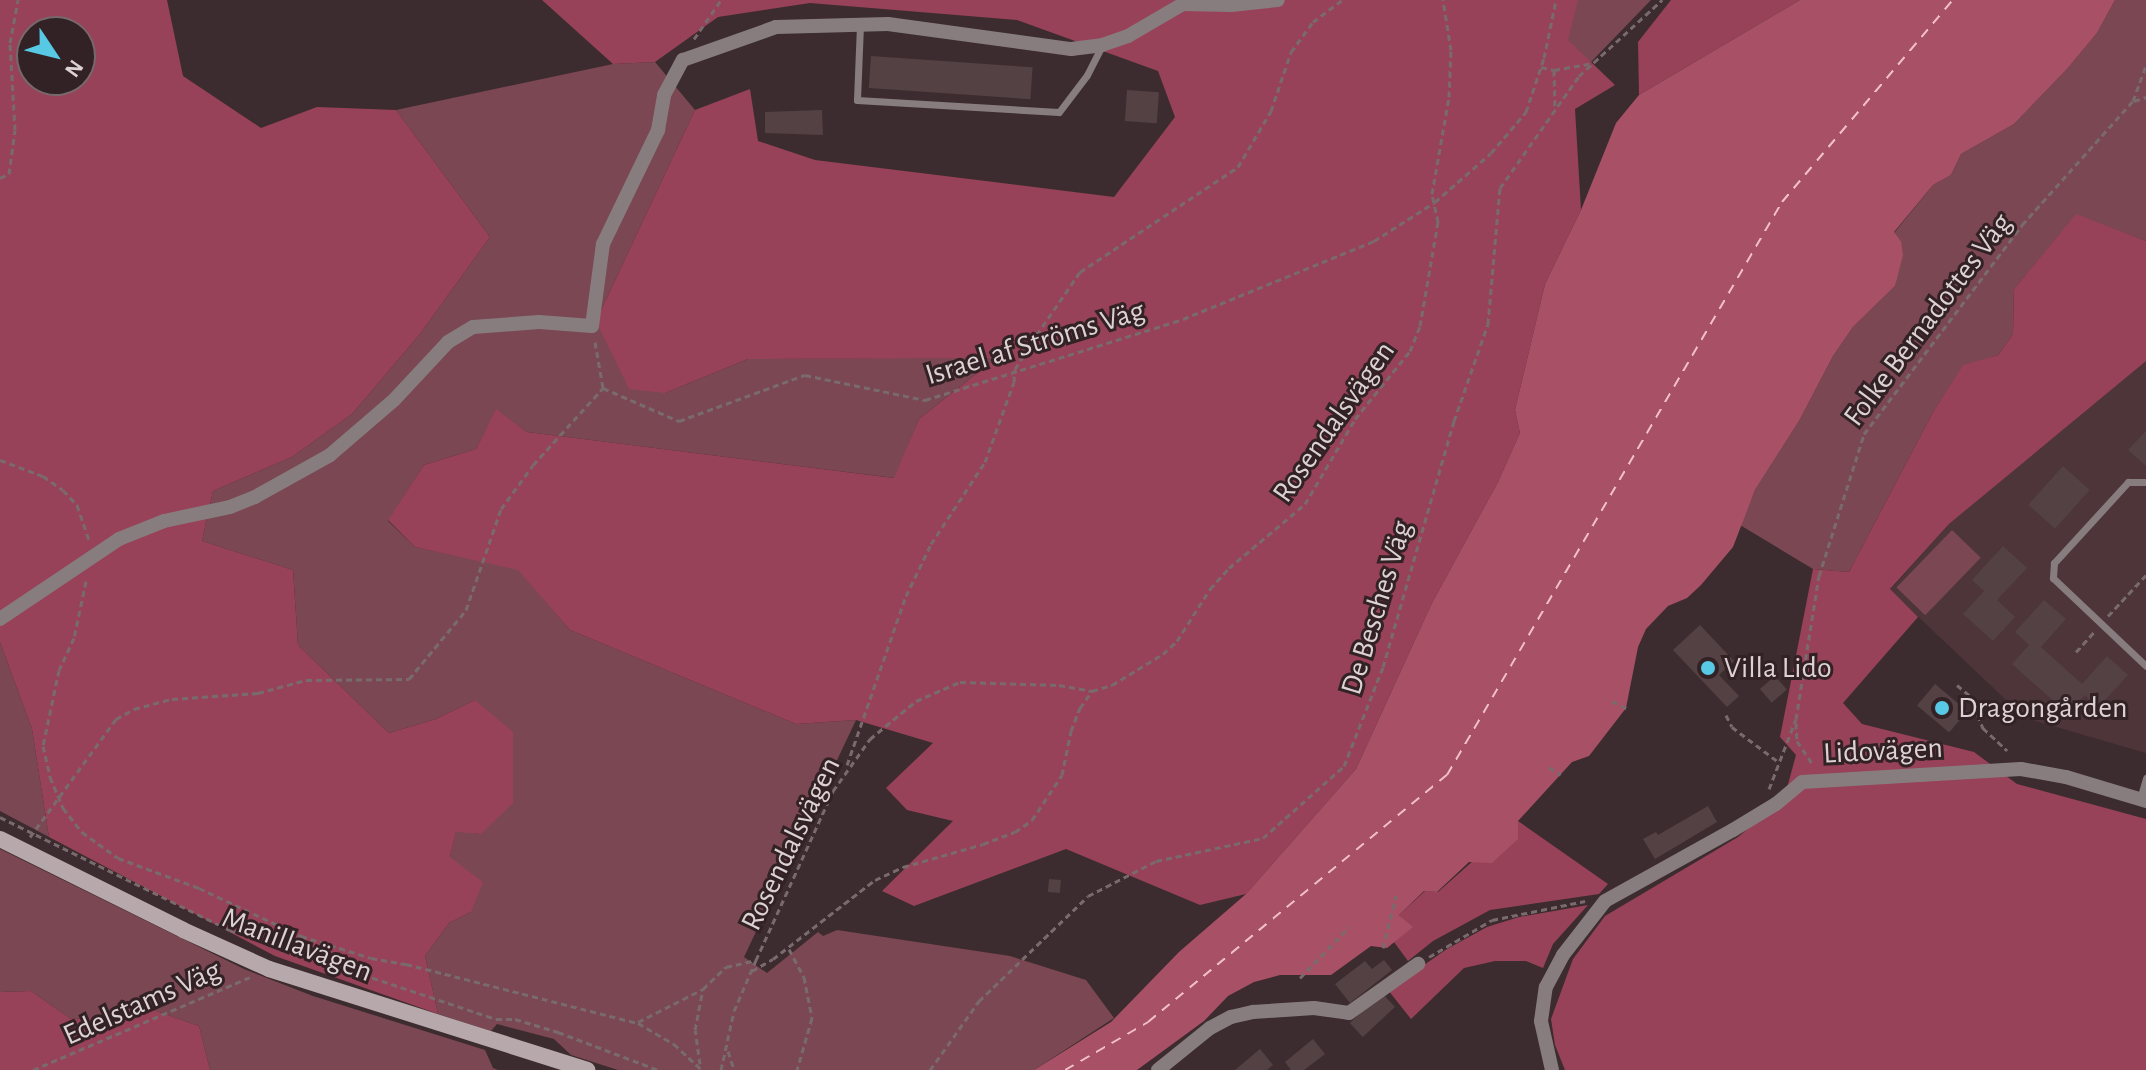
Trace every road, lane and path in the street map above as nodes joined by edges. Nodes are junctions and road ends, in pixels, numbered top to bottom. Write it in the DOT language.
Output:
graph roads {
  1 [pos="18,0"];
  2 [pos="721,0"];
  3 [pos="1278,0"];
  4 [pos="1342,0"];
  5 [pos="1443,0"];
  6 [pos="1556,0"];
  7 [pos="1662,0"];
  8 [pos="860,25"];
  9 [pos="1102,45"];
  10 [pos="683,60"];
  11 [pos="1591,64"];
  12 [pos="2146,65"];
  13 [pos="1541,67"];
  14 [pos="1554,70"];
  15 [pos="2146,97"];
  16 [pos="2133,101"];
  17 [pos="1555,110"];
  18 [pos="0,178"];
  19 [pos="1435,202"];
  20 [pos="592,326"];
  21 [pos="1015,369"];
  22 [pos="603,388"];
  23 [pos="0,460"];
  24 [pos="2146,482"];
  25 [pos="92,556"];
  26 [pos="2146,575"];
  27 [pos="0,619"];
  28 [pos="2101,624"];
  29 [pos="2076,652"];
  30 [pos="2146,666"];
  31 [pos="1957,685"];
  32 [pos="1092,691"];
  33 [pos="1612,701"];
  34 [pos="1626,708"];
  35 [pos="1726,715"];
  36 [pos="1796,719"];
  37 [pos="2007,750"];
  38 [pos="1780,763"];
  39 [pos="1549,767"];
  40 [pos="845,770"];
  41 [pos="1824,773"];
  42 [pos="1561,775"];
  43 [pos="2146,778"];
  44 [pos="58,796"];
  45 [pos="2143,800"];
  46 [pos="1753,816"];
  47 [pos="0,817"];
  48 [pos="32,833"];
  49 [pos="0,839"];
  50 [pos="22,850"];
  51 [pos="1396,896"];
  52 [pos="1605,901"];
  53 [pos="1349,927"];
  54 [pos="301,936"];
  55 [pos="788,948"];
  56 [pos="1383,948"];
  57 [pos="285,951"];
  58 [pos="756,960"];
  59 [pos="1418,964"];
  60 [pos="269,969"];
  61 [pos="752,971"];
  62 [pos="1300,978"];
  63 [pos="703,989"];
  64 [pos="638,1023"];
  65 [pos="727,1049"];
  66 [pos="701,1068"];
  67 [pos="33,1070"];
  68 [pos="587,1070"];
  69 [pos="658,1070"];
  70 [pos="721,1070"];
  71 [pos="734,1070"];
  72 [pos="797,1070"];
  73 [pos="930,1070"];
  74 [pos="1158,1070"];
  75 [pos="1552,1070"];
  1 -- 18 [label="path"];
  2 -- 10 [label="path"];
  3 -- 9 [label="street"];
  4 -- 21 [label="path"];
  5 -- 19 [label="path, Rosendalsvägen"];
  6 -- 13 [label="path"];
  7 -- 11 [label="path, De Besches Väg"];
  8 -- 9 [label="street"];
  8 -- 9 [label="lane"];
  8 -- 10 [label="street"];
  10 -- 20 [label="street"];
  11 -- 14 [label="path"];
  11 -- 17 [label="path, De Besches Väg"];
  12 -- 16 [label="path, Folke Bernadottes Väg"];
  13 -- 14 [label="path"];
  13 -- 19 [label="path"];
  14 -- 17 [label="path"];
  15 -- 16 [label="path"];
  16 -- 36 [label="path, Folke Bernadottes Väg"];
  17 -- 73 [label="path, De Besches Väg"];
  19 -- 21 [label="path, Israel af Ströms Väg"];
  19 -- 32 [label="path, Rosendalsvägen"];
  20 -- 22 [label="path"];
  20 -- 25 [label="street"];
  21 -- 22 [label="path, Israel af Ströms Väg"];
  21 -- 40 [label="path"];
  22 -- 44 [label="path"];
  23 -- 25 [label="path"];
  24 -- 28 [label="lane"];
  25 -- 27 [label="street"];
  25 -- 44 [label="path"];
  26 -- 28 [label="path"];
  28 -- 29 [label="path"];
  28 -- 30 [label="lane"];
  31 -- 37 [label="path"];
  32 -- 40 [label="path, Rosendalsvägen"];
  32 -- 55 [label="path"];
  33 -- 34 [label="path"];
  35 -- 38 [label="path"];
  36 -- 38 [label="path, Folke Bernadottes Väg"];
  36 -- 41 [label="path"];
  38 -- 46 [label="path, Folke Bernadottes Väg"];
  39 -- 42 [label="path"];
  40 -- 58 [label="path, Rosendalsvägen"];
  43 -- 45 [label="lane"];
  44 -- 48 [label="path"];
  44 -- 54 [label="path"];
  45 -- 46 [label="street, Lidovägen"];
  46 -- 52 [label="street, Lidovägen"];
  47 -- 48 [label="path"];
  48 -- 50 [label="path"];
  48 -- 57 [label="path"];
  49 -- 50 [label="street, Manillavägen"];
  50 -- 60 [label="street, Manillavägen"];
  51 -- 56 [label="path"];
  52 -- 59 [label="path"];
  52 -- 75 [label="street, Lidovägen"];
  53 -- 62 [label="path"];
  54 -- 57 [label="path, Edelstams Väg"];
  54 -- 64 [label="path"];
  55 -- 61 [label="path"];
  55 -- 72 [label="path"];
  57 -- 60 [label="path, Edelstams Väg"];
  57 -- 69 [label="path"];
  58 -- 61 [label="path, Rosendalsvägen"];
  58 -- 63 [label="path"];
  59 -- 74 [label="street"];
  60 -- 67 [label="path, Edelstams Väg"];
  60 -- 68 [label="street, Manillavägen"];
  61 -- 65 [label="path, Rosendalsvägen"];
  63 -- 64 [label="path"];
  63 -- 66 [label="path"];
  64 -- 66 [label="path"];
  65 -- 70 [label="path, Rosendalsvägen"];
  65 -- 71 [label="path"];
}
